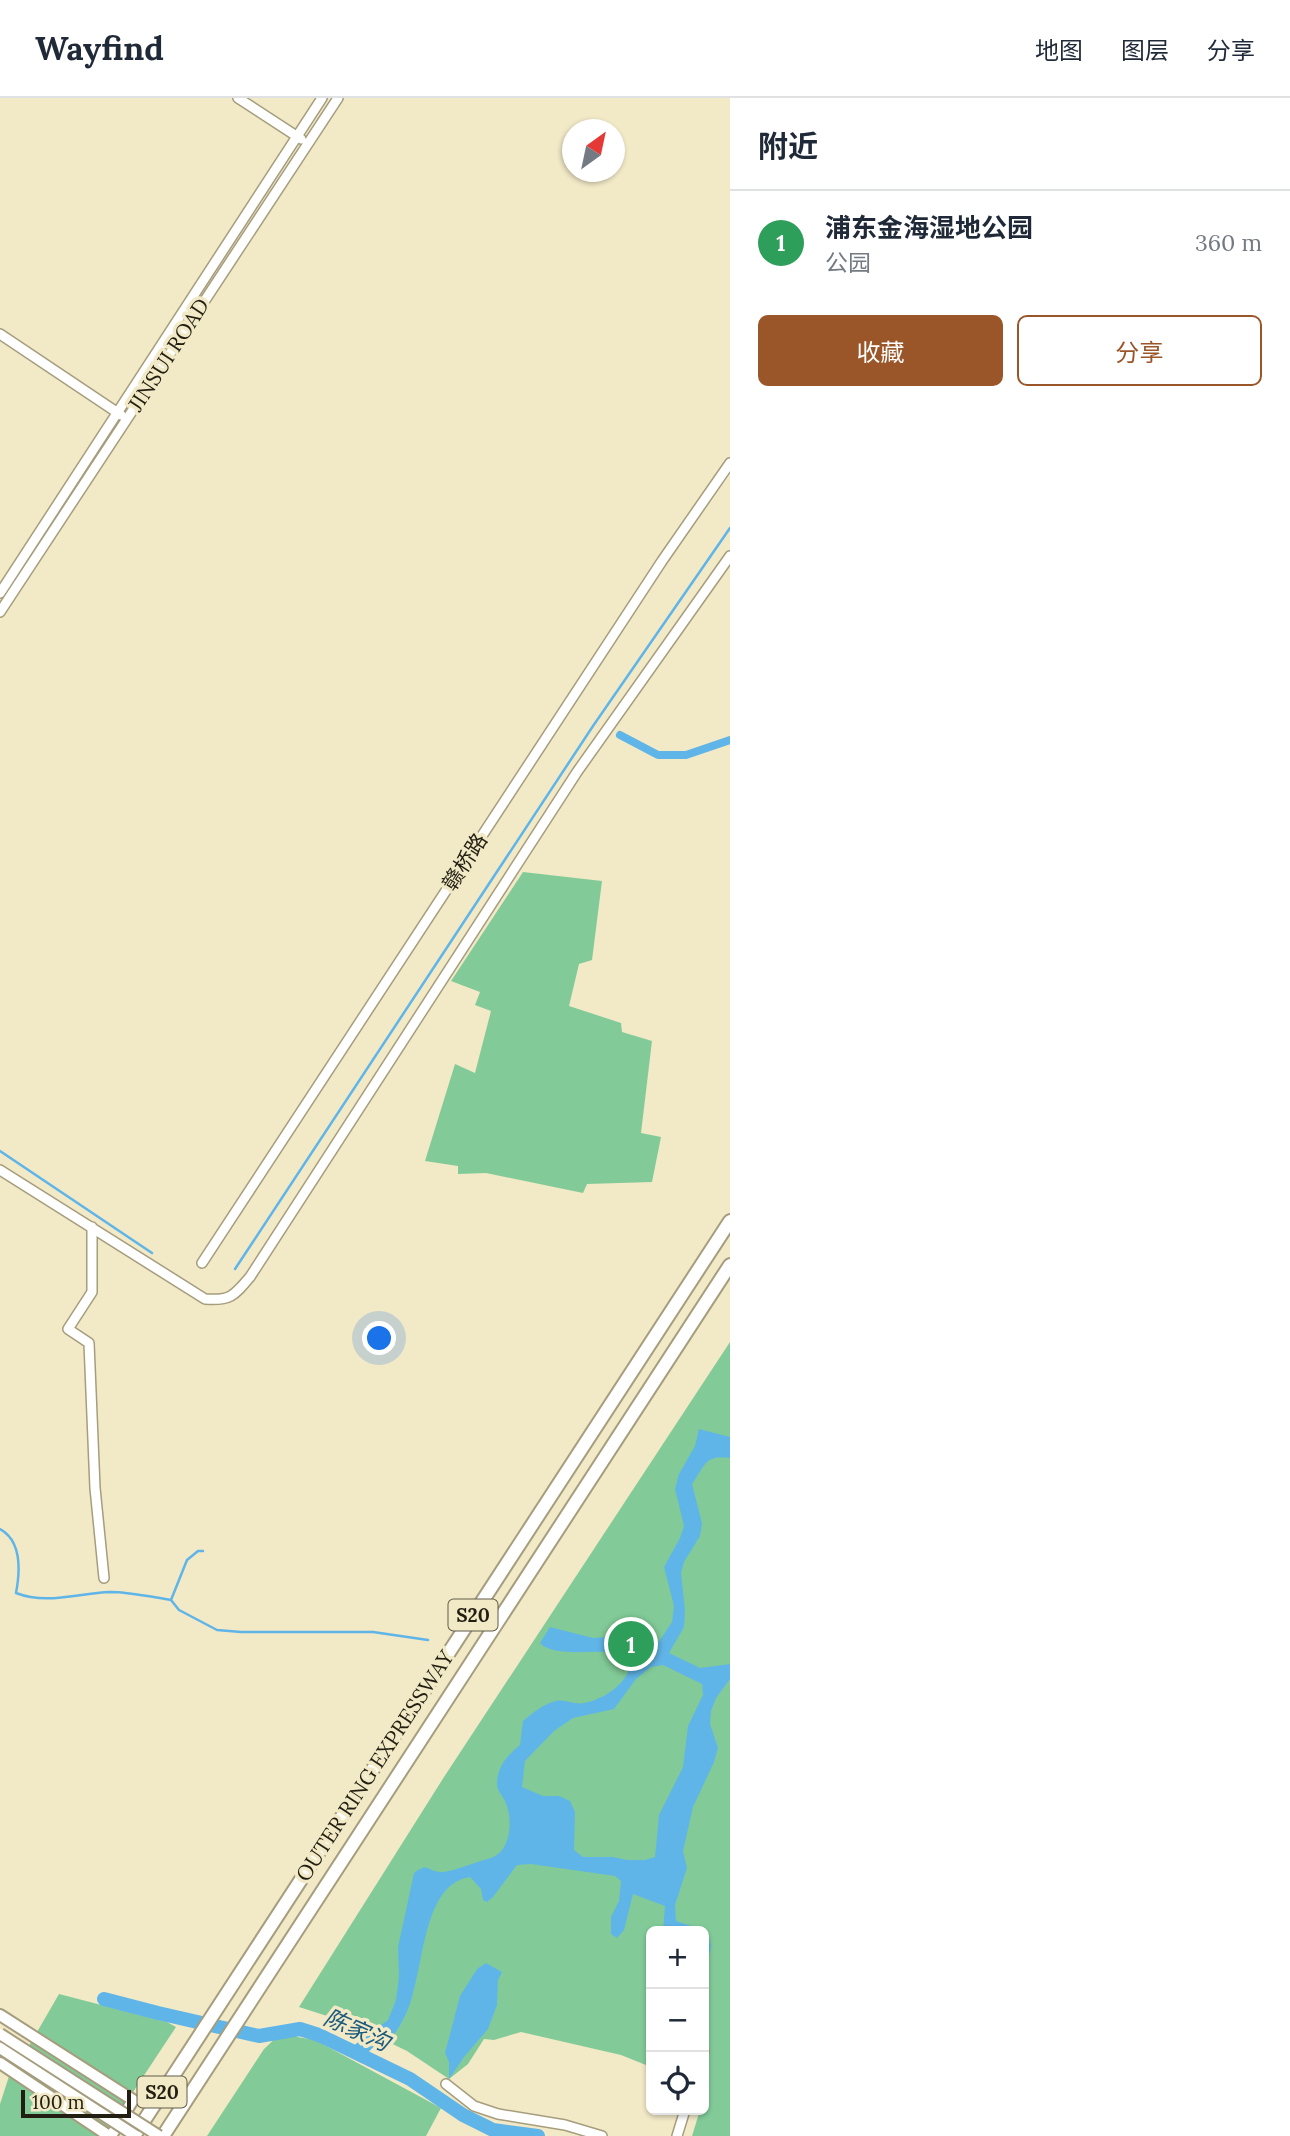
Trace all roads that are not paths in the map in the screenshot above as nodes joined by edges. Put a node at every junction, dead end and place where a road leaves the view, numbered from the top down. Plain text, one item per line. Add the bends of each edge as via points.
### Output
1 (239, 98) edge
2 (322, 98) edge
3 (338, 98) edge
4 (297, 137) junction
5 (308, 144) junction
6 (0, 334) edge
7 (117, 413) junction
8 (127, 419) junction
9 (730, 463) edge
10 (730, 556) edge
11 (0, 593) edge
12 (0, 612) edge
13 (0, 1170) edge
14 (730, 1221) edge
15 (92, 1227) junction
16 (202, 1263) dead end
17 (730, 1265) edge
18 (104, 1578) dead end
19 (0, 2015) edge
20 (0, 2034) edge
21 (0, 2048) edge
22 (0, 2063) edge
23 (446, 2084) dead end
24 (683, 2115) edge
25 (110, 2136) edge
26 (135, 2136) edge
27 (161, 2136) edge
28 (602, 2136) edge
29 (677, 2136) edge

1 - 4 street
2 - 4 street, JINSUI ROAD
3 - 5 street, JINSUI ROAD
4 - 5 street
4 - 7 street, JINSUI ROAD
5 - 8 street, JINSUI ROAD
6 - 7 street
7 - 8 street
7 - 11 street, JINSUI ROAD
8 - 12 street, JINSUI ROAD
9 - 16 street, 赣桥路
10 - 15 street via 577,772 235,1294 224,1300 205,1299
13 - 15 street
14 - 26 highway, OUTER RING EXPRESSWAY / S20
15 - 18 street via 92,1292 68,1329 89,1343
17 - 27 highway, OUTER RING EXPRESSWAY / S20
19 - 25 main road via 133,2100
20 - 27 main road, bridge
21 - 26 main road, bridge
22 - 25 main road
23 - 28 street via 474,2106
24 - 29 street

